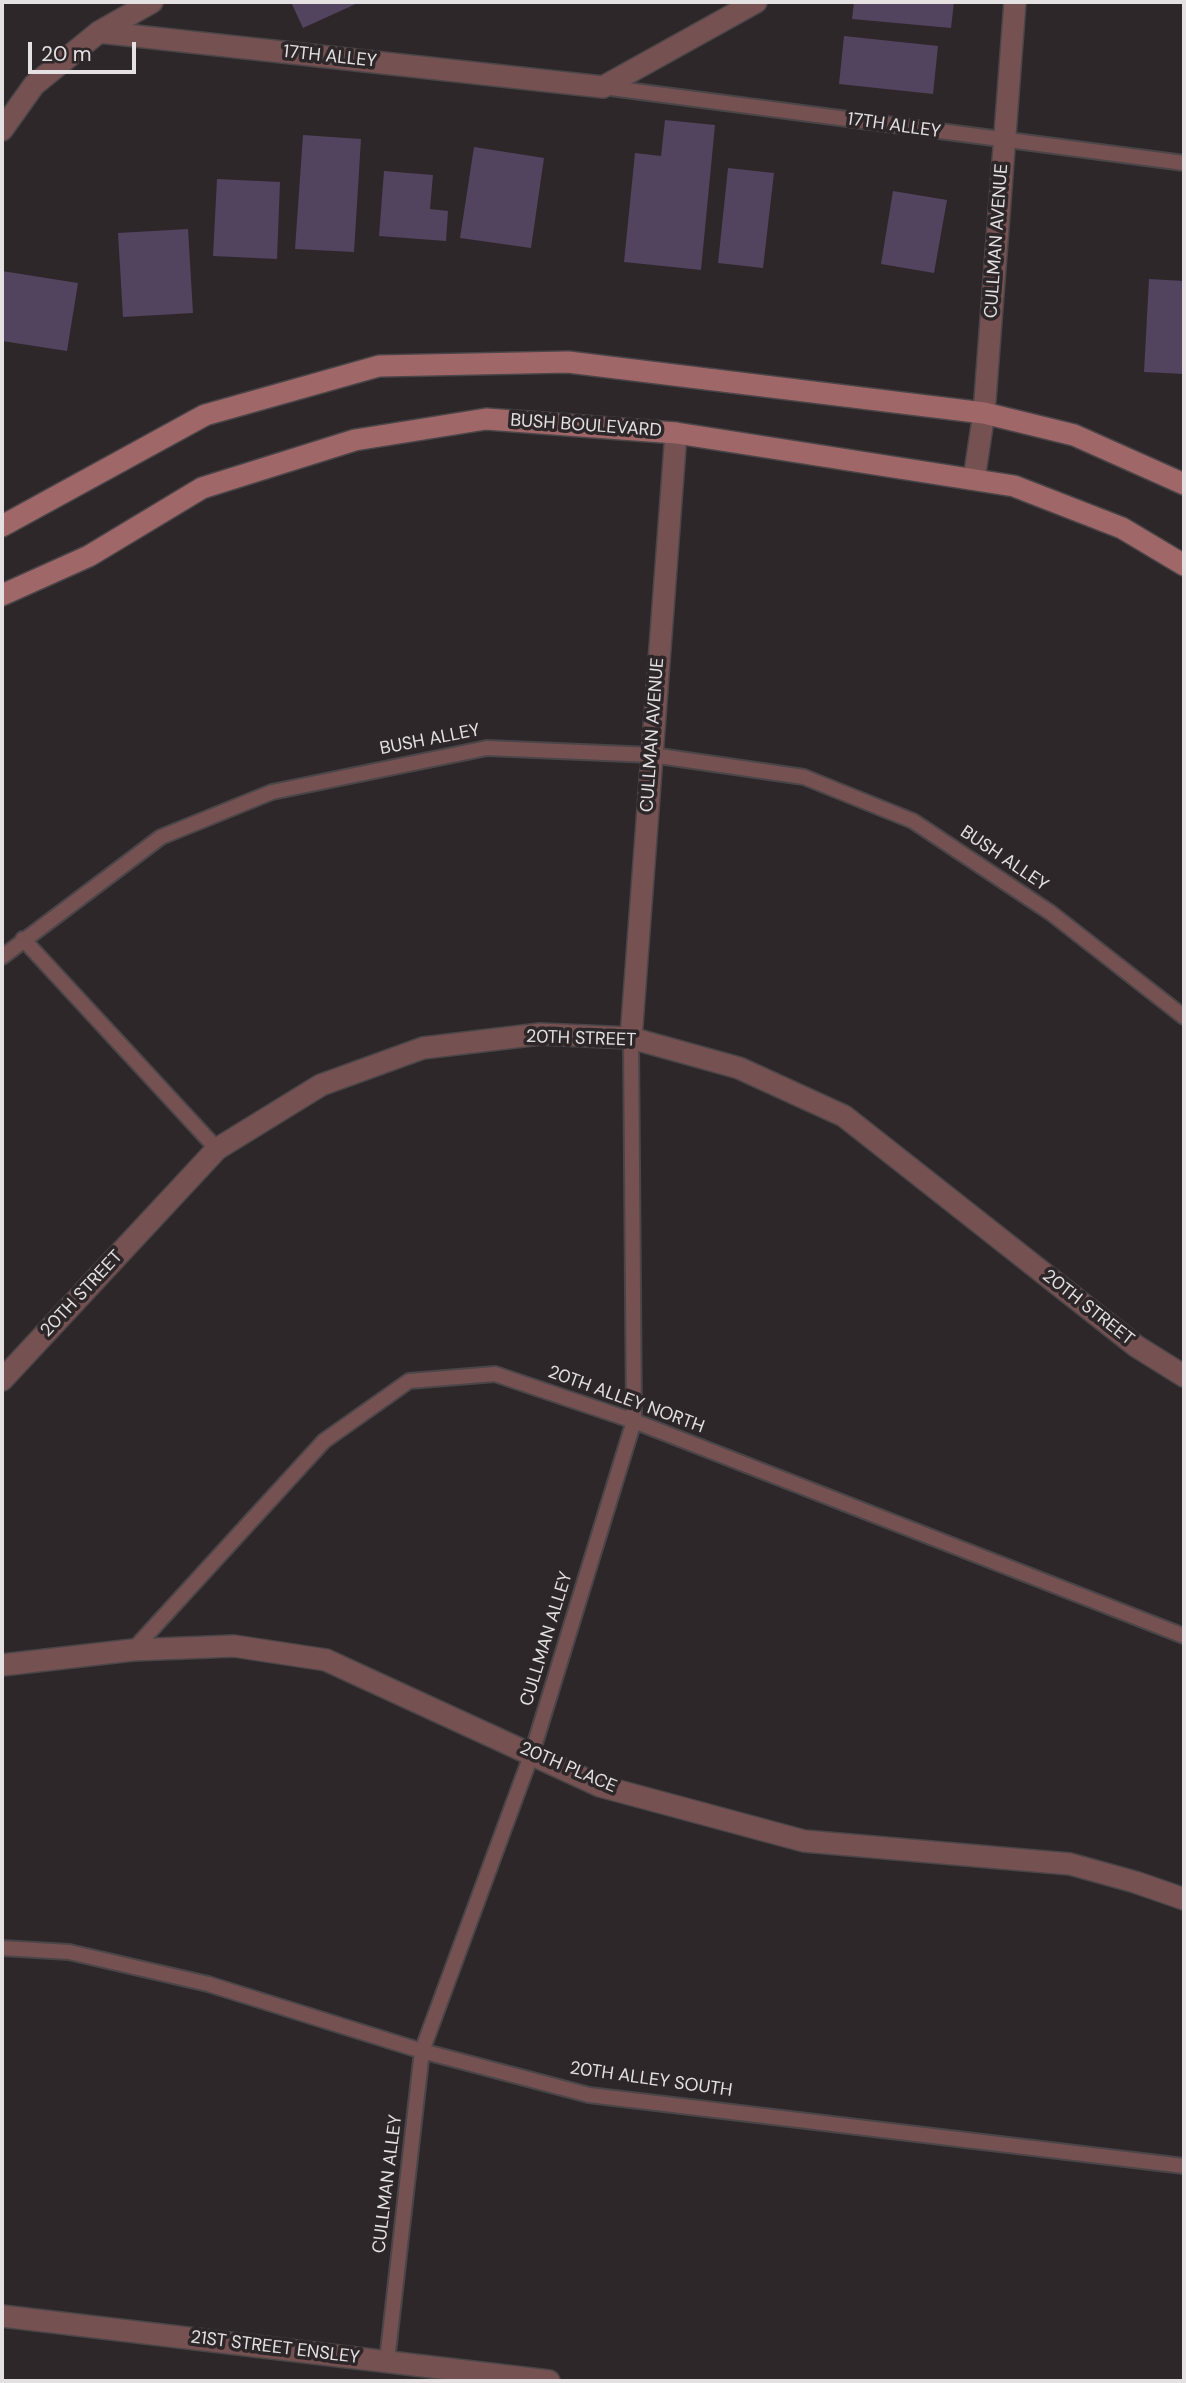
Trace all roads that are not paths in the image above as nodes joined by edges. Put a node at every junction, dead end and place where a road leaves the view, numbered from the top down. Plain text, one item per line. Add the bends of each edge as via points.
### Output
1 (152, 2) edge
2 (756, 2) edge
3 (1016, 2) edge
4 (99, 32) junction
5 (603, 87) junction
6 (2, 130) edge
7 (1005, 141) junction
8 (1184, 163) edge
9 (984, 413) junction
10 (676, 433) junction
11 (974, 480) junction
12 (1184, 484) edge
13 (2, 526) edge
14 (1184, 565) edge
15 (2, 595) edge
16 (652, 755) junction
17 (23, 939) junction
18 (2, 957) edge
19 (1184, 1017) edge
20 (631, 1038) junction
21 (218, 1149) junction
22 (1184, 1376) edge
23 (2, 1380) edge
24 (634, 1421) junction
25 (1184, 1636) edge
26 (133, 1650) junction
27 (2, 1665) edge
28 (532, 1753) junction
29 (1184, 1899) edge
30 (2, 1948) edge
31 (422, 2051) junction
32 (1184, 2166) edge
33 (2, 2316) edge
34 (387, 2361) junction
35 (549, 2381) edge

1 - 4 street
2 - 5 street
3 - 7 street, CULLMAN AVENUE
4 - 5 street, 17TH ALLEY
4 - 6 street via 34,85
5 - 7 lane, 17TH ALLEY
7 - 8 lane, 17TH ALLEY
7 - 9 street, CULLMAN AVENUE
9 - 11 street, CULLMAN AVENUE
9 - 12 main road via 1074,435
9 - 13 main road via 568,362 379,366 205,415
10 - 11 main road, BUSH BOULEVARD
10 - 15 main road, BUSH BOULEVARD via 486,419 355,440 202,488 89,556
10 - 16 street, CULLMAN AVENUE
11 - 14 main road, BUSH BOULEVARD via 1014,486 1122,528
16 - 17 lane, BUSH ALLEY via 487,748 272,792 161,836
16 - 19 lane, BUSH ALLEY via 804,777 913,821 1051,913
16 - 20 street, CULLMAN AVENUE
17 - 18 lane
17 - 21 lane
20 - 21 street, 20TH STREET via 540,1034 423,1048 321,1085
20 - 22 street, 20TH STREET via 739,1068 844,1116 1136,1346
20 - 24 lane, CULLMAN ALLEY
21 - 23 street, 20TH STREET
24 - 25 lane, 20TH ALLEY NORTH
24 - 26 lane, 20TH ALLEY NORTH via 495,1374 409,1381 324,1441
24 - 28 lane, CULLMAN ALLEY
26 - 27 street, 20TH PLACE
26 - 28 street, 20TH PLACE via 234,1646 326,1660
28 - 29 street, 20TH PLACE via 600,1786 804,1841 1070,1864
28 - 31 lane, CULLMAN ALLEY
30 - 31 lane, 20TH ALLEY SOUTH via 69,1952 208,1984
31 - 32 lane, 20TH ALLEY SOUTH via 589,2095
31 - 34 lane, CULLMAN ALLEY
33 - 34 street, 21ST STREET ENSLEY
34 - 35 street, 21ST STREET ENSLEY

